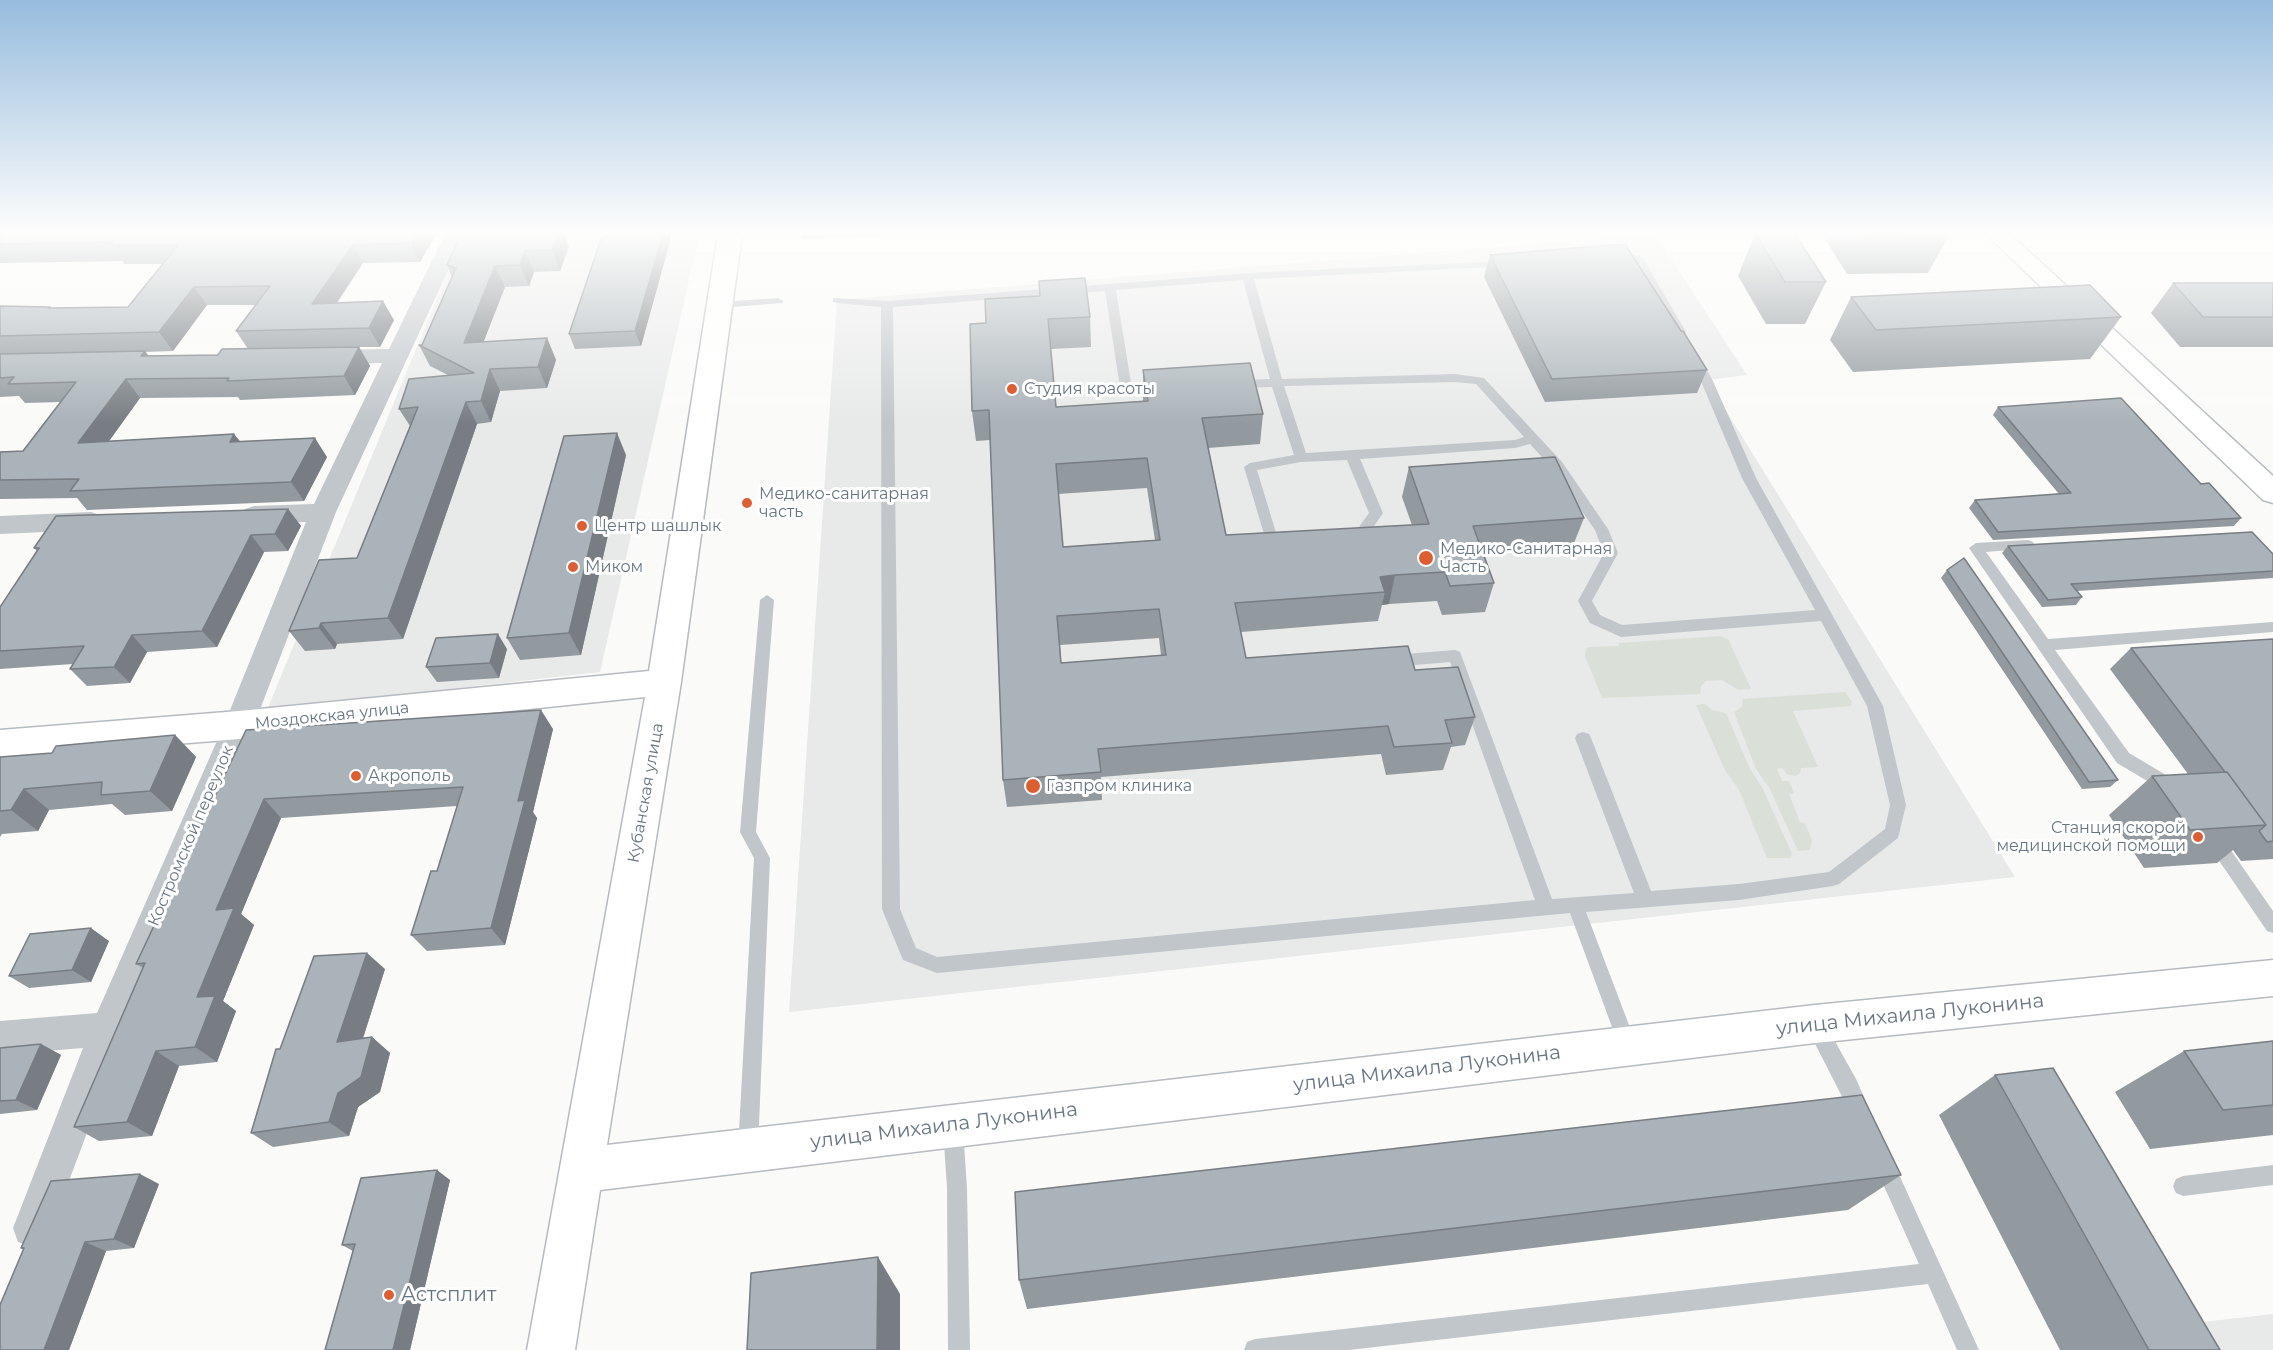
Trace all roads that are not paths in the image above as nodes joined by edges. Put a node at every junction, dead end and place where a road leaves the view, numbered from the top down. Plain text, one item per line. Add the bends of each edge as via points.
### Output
1 (425, 297) edge
2 (721, 297) edge
3 (979, 297) edge
4 (1112, 297) edge
5 (1253, 297) edge
6 (1660, 297) edge
7 (2064, 297) edge
8 (837, 300) dead end
9 (778, 301) dead end
10 (887, 304) junction
11 (720, 305) junction
12 (397, 356) junction
13 (304, 358) edge
14 (1277, 383) junction
15 (1219, 384) edge
16 (1173, 386) edge
17 (1533, 439) junction
18 (1352, 455) junction
19 (1301, 458) junction
20 (2273, 493) edge
21 (323, 512) junction
22 (228, 516) edge
23 (120, 520) edge
24 (0, 525) edge
25 (1336, 539) edge
26 (1293, 540) edge
27 (2047, 544) edge
28 (767, 600) dead end
29 (1825, 615) junction
30 (2273, 627) edge
31 (2043, 645) junction
32 (1374, 663) edge
33 (664, 682) junction
34 (239, 725) junction
35 (1583, 738) dead end
36 (0, 744) edge
37 (2186, 800) edge
38 (2205, 827) edge
39 (1645, 899) junction
40 (1575, 904) junction
41 (1546, 907) junction
42 (2273, 925) edge
43 (2273, 978) edge
44 (1815, 1024) junction
45 (108, 1029) junction
46 (0, 1038) edge
47 (1628, 1046) junction
48 (953, 1125) junction
49 (1868, 1127) edge
50 (1877, 1148) edge
51 (748, 1149) junction
52 (582, 1170) junction
53 (2273, 1176) edge
54 (2183, 1186) dead end
55 (21, 1258) edge
56 (1933, 1273) junction
57 (551, 1350) edge
58 (959, 1350) edge
59 (1255, 1350) edge
60 (1968, 1350) edge

1 - 12 street, Костромской переулок
2 - 11 main road, Кубанская улица
3 - 10 lane
4 - 16 lane via 1126,387
5 - 14 lane
6 - 29 lane via 1706,379 1749,478
7 - 20 main road
8 - 10 lane
9 - 11 lane
10 - 41 lane via 891,909 909,954 937,965
11 - 33 main road, Кубанская улица
12 - 13 street
12 - 21 street, Костромской переулок
14 - 15 lane
14 - 17 lane via 1455,378 1480,381
14 - 19 lane
17 - 18 lane via 1515,444
17 - 29 lane via 1557,465 1601,529 1611,553 1585,601 1595,619 1621,631
18 - 19 lane
18 - 25 lane via 1376,513 1358,538
19 - 26 lane via 1250,467 1272,541
21 - 22 street
21 - 34 street, Костромской переулок
23 - 24 street
27 - 31 lane via 1976,548
28 - 51 lane via 748,832 762,858
29 - 39 lane via 1875,706 1898,805 1892,833 1833,879
30 - 31 lane
31 - 37 lane via 2123,759 2179,790
32 - 41 lane via 1455,656
33 - 34 main road, Моздокская улица
33 - 52 main road, Кубанская улица
34 - 36 main road, Моздокская улица
34 - 45 street, Костромской переулок
35 - 39 lane
38 - 42 lane
39 - 40 lane
40 - 41 lane
40 - 47 lane
43 - 44 main road, улица Михаила Луконина
44 - 47 main road, улица Михаила Луконина
44 - 49 lane
45 - 46 street
45 - 55 street, Костромской переулок
47 - 48 main road, улица Михаила Луконина
48 - 51 main road, улица Михаила Луконина
48 - 58 lane
50 - 56 lane
51 - 52 main road, улица Михаила Луконина
52 - 57 main road, Кубанская улица
53 - 54 lane
56 - 59 lane
56 - 60 lane

